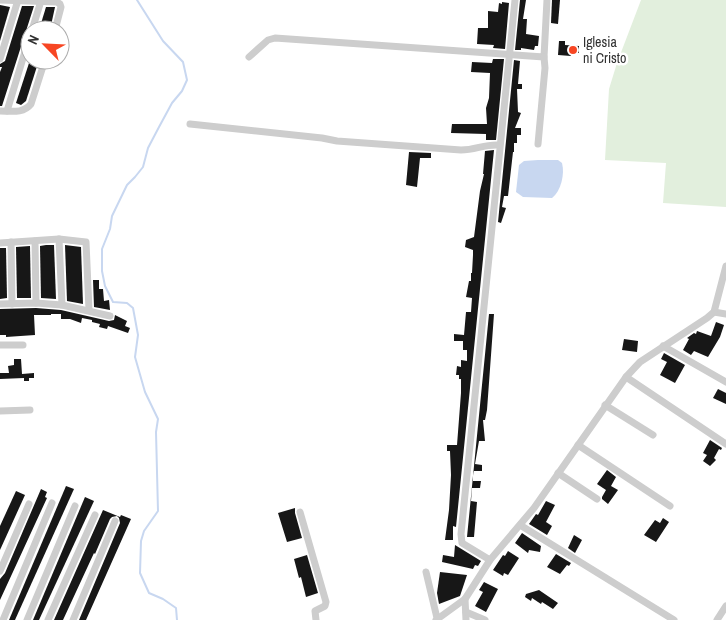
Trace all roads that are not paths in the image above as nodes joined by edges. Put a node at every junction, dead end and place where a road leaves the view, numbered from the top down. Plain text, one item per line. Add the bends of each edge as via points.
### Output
1 (0, 0) edge
2 (18, 0) edge
3 (515, 0) edge
4 (547, 0) edge
5 (40, 1) edge
6 (35, 20) edge
7 (58, 20) edge
8 (508, 56) junction
9 (249, 57) dead end
10 (544, 57) junction
11 (0, 59) edge
12 (20, 63) edge
13 (42, 70) edge
14 (3, 111) edge
15 (190, 124) dead end
16 (538, 144) dead end
17 (499, 145) junction
18 (59, 239) junction
19 (35, 241) junction
20 (11, 242) junction
21 (0, 243) edge
22 (726, 266) edge
23 (36, 303) junction
24 (0, 304) edge
25 (12, 304) junction
26 (62, 305) junction
27 (89, 310) junction
28 (714, 312) junction
29 (726, 314) edge
30 (110, 316) dead end
31 (0, 344) edge
32 (23, 345) dead end
33 (663, 346) junction
34 (626, 377) junction
35 (726, 382) edge
36 (605, 405) junction
37 (30, 410) dead end
38 (0, 412) edge
39 (653, 435) dead end
40 (726, 444) edge
41 (578, 445) junction
42 (558, 473) junction
43 (597, 499) dead end
44 (52, 503) dead end
45 (29, 504) dead end
46 (75, 506) dead end
47 (670, 506) dead end
48 (300, 512) dead end
49 (95, 515) dead end
50 (115, 521) dead end
51 (520, 525) junction
52 (490, 560) junction
53 (0, 571) edge
54 (426, 572) dead end
55 (464, 599) junction
56 (726, 606) edge
57 (466, 612) junction
58 (436, 619) edge
59 (3, 620) edge
60 (27, 620) edge
61 (48, 620) edge
62 (73, 620) edge
63 (316, 620) edge
64 (466, 620) edge
65 (485, 620) edge
66 (674, 620) edge
67 (717, 620) edge

1 - 2 street
2 - 5 street
2 - 11 street
3 - 8 street
4 - 10 street
5 - 6 street
5 - 7 street via 60,4
8 - 9 street via 275,38 268,40
8 - 10 street
8 - 17 street
10 - 16 street
12 - 14 street
13 - 14 street via 27,109
15 - 17 street via 337,141 461,150 487,144
17 - 52 street via 461,534 462,543
18 - 19 street
18 - 26 street
18 - 27 street via 86,242
19 - 20 street
19 - 23 street
20 - 21 street
20 - 25 street
22 - 28 street
23 - 25 street
23 - 26 street
24 - 25 street
26 - 27 street
27 - 30 street
28 - 29 street
28 - 33 street
31 - 32 street
33 - 34 street via 640,362
33 - 35 street
34 - 36 street
34 - 40 street
36 - 39 street
36 - 41 street
37 - 38 street
41 - 42 street
41 - 47 street
42 - 43 street
42 - 51 street
44 - 59 street
45 - 53 street
46 - 60 street
48 - 63 street via 326,602 325,606 315,610
49 - 61 street
50 - 62 street
51 - 52 street
51 - 66 street
52 - 55 street
54 - 58 street
55 - 57 street
55 - 58 street
56 - 67 street
57 - 64 street
57 - 65 street

